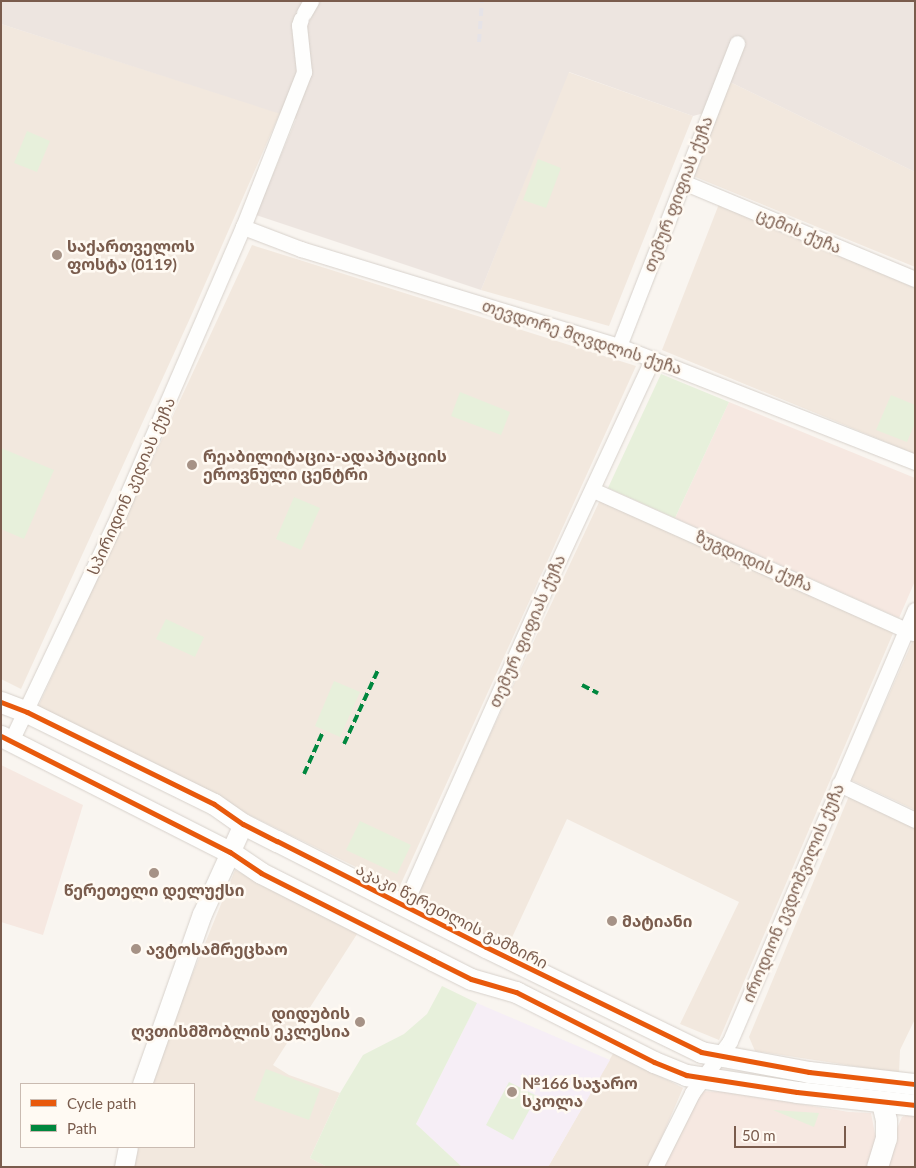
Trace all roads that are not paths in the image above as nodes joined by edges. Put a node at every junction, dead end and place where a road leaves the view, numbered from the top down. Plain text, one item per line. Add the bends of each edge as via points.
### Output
1 (305, 11) edge
2 (738, 43) dead end
3 (683, 182) junction
4 (243, 227) junction
5 (915, 279) edge
6 (619, 346) junction
7 (652, 358) junction
8 (915, 462) edge
9 (593, 490) junction
10 (915, 610) edge
11 (910, 631) edge
12 (1, 702) edge
13 (27, 712) junction
14 (6, 739) edge
15 (839, 784) junction
16 (915, 820) edge
17 (243, 824) junction
18 (230, 852) junction
19 (404, 906) junction
20 (720, 1056) junction
21 (703, 1078) junction
22 (142, 1083) edge
23 (915, 1084) edge
24 (882, 1102) junction
25 (915, 1105) edge
26 (128, 1148) edge
27 (124, 1167) edge
28 (654, 1167) edge
29 (877, 1167) edge

1 - 4 street, სპირიდონ კედიას ქუჩა via 299,25 304,72
2 - 3 street, თემურ ფიფიას ქუჩა
3 - 5 street, ცემის ქუჩა
3 - 6 street, თემურ ფიფიას ქუჩა
4 - 6 street, თევდორე მღვდლის ქუჩა via 301,249
4 - 13 street, სპირიდონ კედიას ქუჩა via 114,525
6 - 7 street, თევდორე მღვდლის ქუჩა
7 - 8 street, თევდორე მღვდლის ქუჩა
7 - 9 street, თემურ ფიფიას ქუჩა
9 - 11 street, ზუგდიდის ქუჩა
9 - 19 street, თემურ ფიფიას ქუჩა via 548,583
10 - 11 street, იროდიონ ევდოშვილის ქუჩა
11 - 15 street, იროდიონ ევდოშვილის ქუჩა
12 - 13 main road, აკაკი წერეთლის გამზირი
13 - 14 street, სპირიდონ კედიას ქუჩა
13 - 17 main road, აკაკი წერეთლის გამზირი via 214,804
14 - 18 main road
15 - 16 street
15 - 20 street, იროდიონ ევდოშვილის ქუჩა via 730,1041
17 - 18 street
17 - 19 main road, აკაკი წერეთლის გამზირი
18 - 21 main road via 261,873 471,979 516,992 654,1062 686,1076
18 - 22 street via 202,914
19 - 20 main road, აკაკი წერეთლის გამზირი via 668,1038
20 - 21 street, იროდიონ ევდოშვილის ქუჩა
20 - 23 main road, აკაკი წერეთლის გამზირი via 809,1072
21 - 24 main road
21 - 28 street, იროდიონ ევდოშვილის ქუჩა
24 - 25 main road
24 - 29 main road via 886,1138
26 - 27 street

